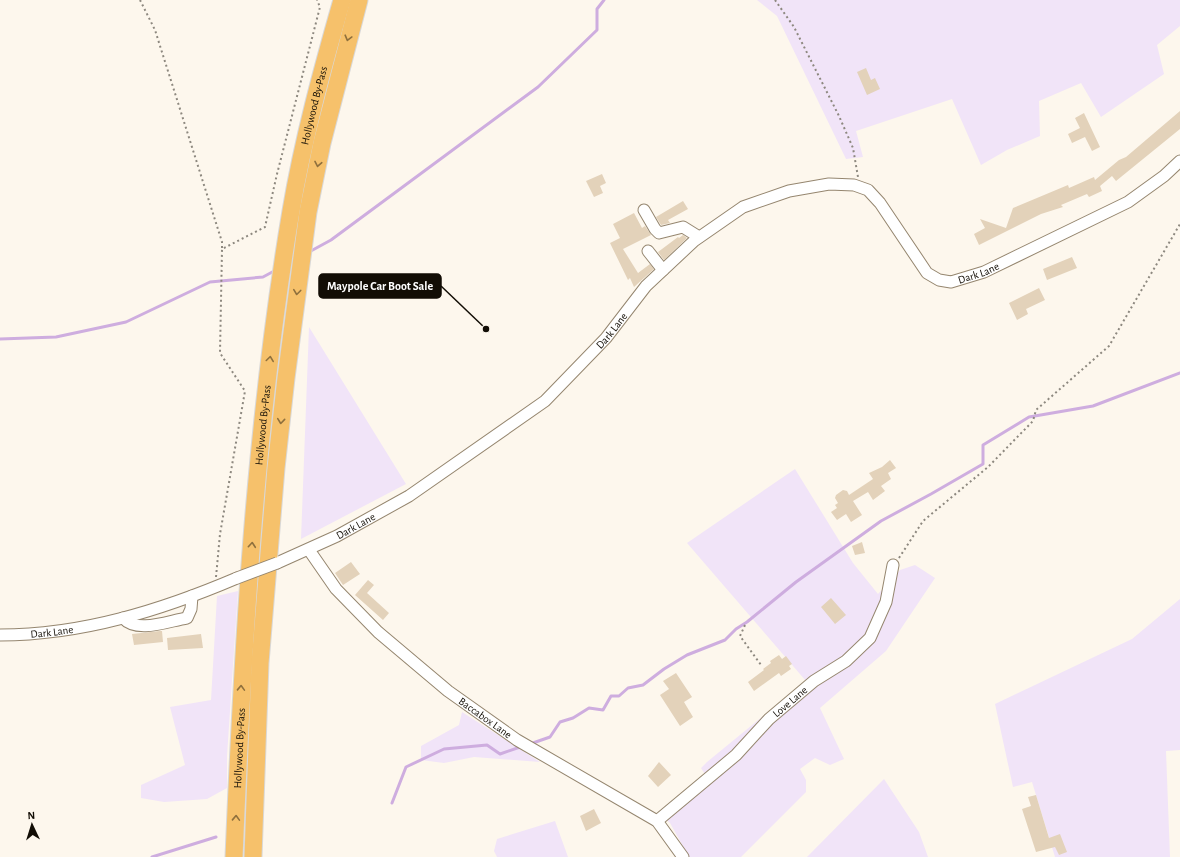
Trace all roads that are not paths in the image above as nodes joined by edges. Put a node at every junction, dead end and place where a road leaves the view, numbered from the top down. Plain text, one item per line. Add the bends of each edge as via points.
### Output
1 (342, 0) edge
2 (359, 0) edge
3 (1180, 161) edge
4 (644, 210) dead end
5 (699, 237) junction
6 (648, 251) dead end
7 (663, 270) junction
8 (309, 550) junction
9 (893, 565) road end
10 (192, 596) junction
11 (123, 618) junction
12 (0, 635) edge
13 (657, 821) junction
14 (234, 857) edge
15 (253, 857) edge
16 (682, 857) edge

14 -> 1 highway, Hollywood By-Pass via 242,667 268,375 291,211 312,111
2 -> 15 highway, Hollywood By-Pass via 324,135 308,212 286,378 260,663
3 - 5 street, Dark Lane via 1128,202 984,272 951,282 939,280 927,273 880,203 868,190 854,185 829,184 789,191 743,207
4 - 5 street via 659,233 683,227
5 - 7 street, Dark Lane
6 - 7 street
7 - 8 street, Dark Lane via 646,286 606,338 545,401 409,496
8 - 10 street, Dark Lane, bridge
8 - 13 street, Baccabox Lane via 336,589 378,632 448,691 517,740
9 - 13 street, Love Lane via 886,602 870,638 846,661 814,682 769,719 736,755
10 - 11 street, Dark Lane
10 - 11 street via 187,618 139,626 132,626
11 - 12 street, Dark Lane via 63,631
13 - 16 street, Baccabox Lane

